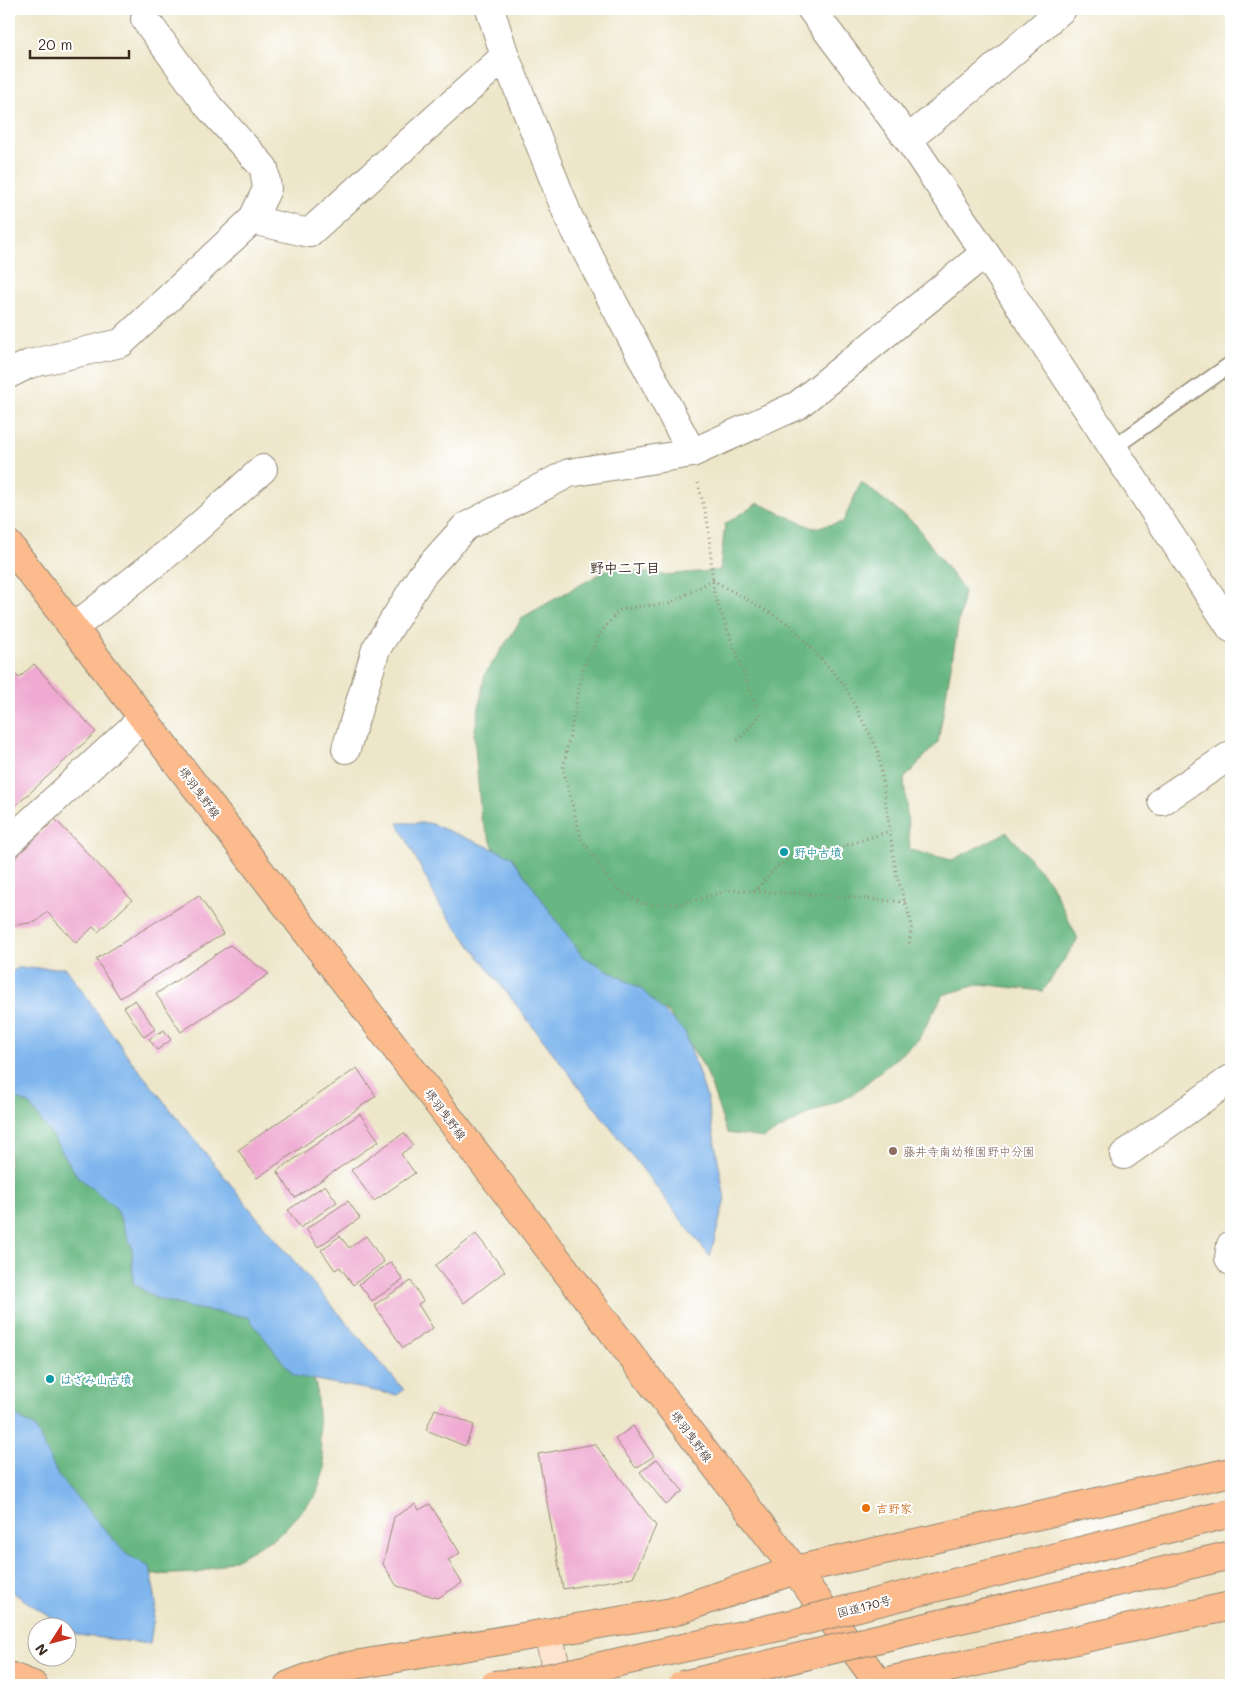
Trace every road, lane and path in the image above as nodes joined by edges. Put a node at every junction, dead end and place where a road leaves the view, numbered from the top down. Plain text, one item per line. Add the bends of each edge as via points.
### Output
1 (490, 9) edge
2 (811, 9) edge
3 (1062, 9) edge
4 (145, 20) dead end
5 (505, 56) junction
6 (908, 139) junction
7 (252, 220) junction
8 (985, 253) junction
9 (1231, 364) edge
10 (9, 374) edge
11 (1114, 448) junction
12 (692, 453) junction
13 (263, 470) dead end
14 (9, 545) edge
15 (713, 580) junction
16 (1230, 624) edge
17 (73, 628) junction
18 (143, 718) junction
19 (735, 743) dead end
20 (346, 749) dead end
21 (1231, 754) edge
22 (1162, 801) dead end
23 (890, 830) junction
24 (9, 842) edge
25 (754, 892) junction
26 (905, 902) junction
27 (909, 944) dead end
28 (1231, 1079) edge
29 (1124, 1155) dead end
30 (1231, 1245) edge
31 (1231, 1261) edge
32 (1231, 1472) edge
33 (1231, 1513) edge
34 (1231, 1555) edge
35 (795, 1570) junction
36 (1231, 1606) edge
37 (548, 1633) junction
38 (9, 1676) edge
39 (33, 1685) edge
40 (289, 1685) edge
41 (494, 1685) edge
42 (560, 1685) edge
43 (682, 1685) edge
44 (876, 1685) edge

1 - 5 street
2 - 6 street
3 - 6 street
4 - 7 street via 209,107 264,168 267,189
5 - 7 street via 309,233
5 - 12 street via 569,218
6 - 8 street
7 - 10 street via 121,343 29,364
8 - 11 street
8 - 12 street via 798,405
9 - 11 lane
11 - 16 street
12 - 15 path via 708,524
12 - 20 street via 569,473 465,527 422,575 376,649
13 - 17 street via 177,546
14 - 17 main road, 堺羽曳野線
15 - 19 path via 714,594 760,716
15 - 23 path via 789,624 843,683 878,750
15 - 25 path via 668,604 619,610 598,636 583,669 563,769 581,838 613,886 643,904 681,904 732,890
17 - 18 main road, 堺羽曳野線
18 - 24 street
18 - 35 main road, 堺羽曳野線
21 - 22 street
23 - 25 path via 832,850 802,851 776,867
23 - 26 path via 896,873
25 - 26 path
26 - 27 path via 912,925
28 - 29 street
30 - 31 street
32 - 35 main road
33 - 41 main road, 国道170号, bridge via 787,1625 529,1682
34 - 43 main road, bridge
35 - 37 main road via 672,1612
35 - 44 main road, 堺羽曳野線
36 - 44 main road
37 - 40 main road via 331,1669
37 - 42 main road
38 - 39 main road

